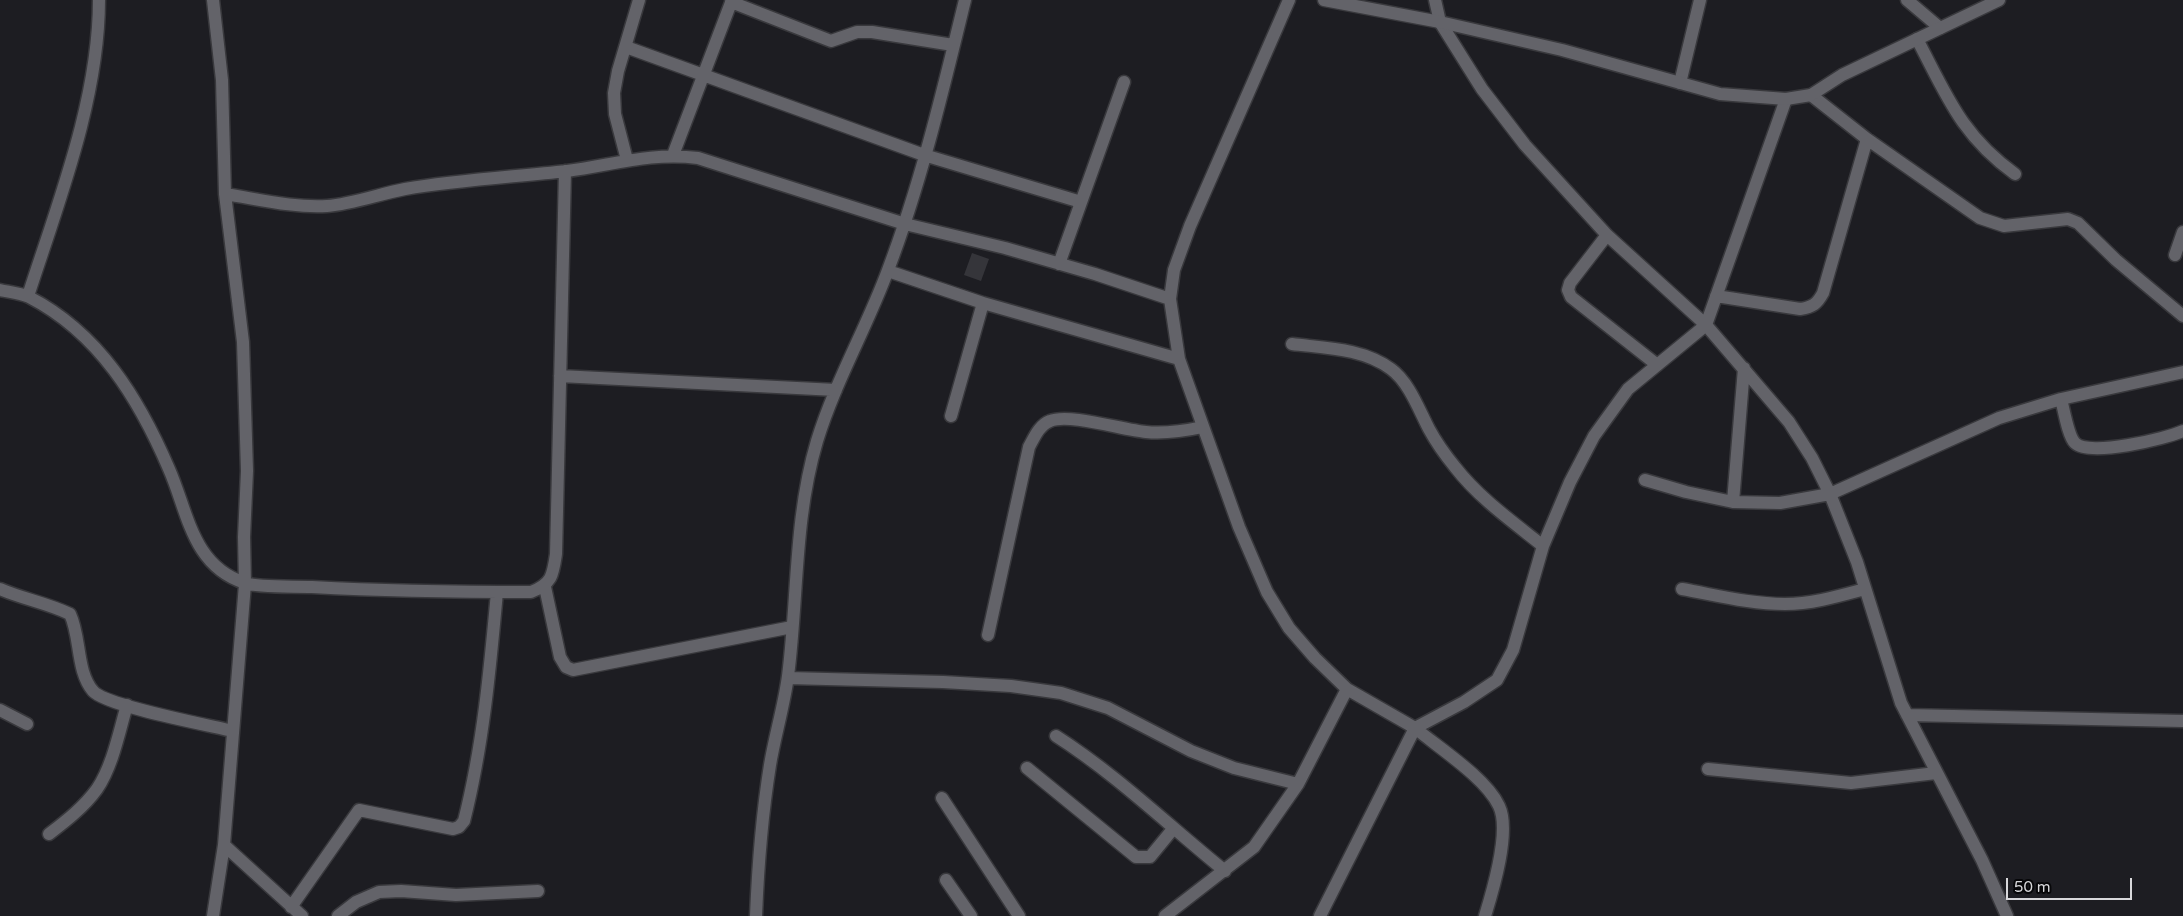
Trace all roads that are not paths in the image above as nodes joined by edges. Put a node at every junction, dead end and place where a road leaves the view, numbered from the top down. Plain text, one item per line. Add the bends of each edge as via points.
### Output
1 (100, 0) edge
2 (214, 0) edge
3 (639, 0) edge
4 (965, 0) edge
5 (1289, 0) edge
6 (1324, 0) edge
7 (1435, 0) edge
8 (1700, 0) edge
9 (1906, 0) edge
10 (1999, 0) edge
11 (732, 1) edge
12 (1440, 22) junction
13 (1940, 28) junction
14 (1917, 39) junction
15 (953, 45) junction
16 (626, 47) junction
17 (702, 76) junction
18 (1124, 82) dead end
19 (1680, 83) junction
20 (1810, 95) junction
21 (1786, 99) junction
22 (1867, 139) junction
23 (673, 154) junction
24 (924, 154) junction
25 (627, 160) junction
26 (565, 171) junction
27 (2015, 174) dead end
28 (225, 194) junction
29 (1081, 202) junction
30 (904, 224) junction
31 (2183, 232) edge
32 (1607, 235) junction
33 (2175, 255) dead end
34 (1059, 264) junction
35 (888, 271) junction
36 (0, 290) edge
37 (28, 296) junction
38 (1716, 296) junction
39 (1170, 299) junction
40 (983, 303) junction
41 (2183, 316) edge
42 (1706, 325) junction
43 (1292, 344) dead end
44 (1179, 359) junction
45 (1656, 364) junction
46 (1744, 368) junction
47 (2183, 372) edge
48 (560, 376) junction
49 (836, 390) junction
50 (2061, 399) junction
51 (951, 416) dead end
52 (1203, 427) junction
53 (2183, 431) edge
54 (1645, 480) dead end
55 (1830, 494) junction
56 (1733, 502) junction
57 (1543, 546) junction
58 (245, 584) junction
59 (545, 587) junction
60 (1682, 588) dead end
61 (0, 589) edge
62 (1865, 589) junction
63 (497, 592) junction
64 (792, 627) junction
65 (988, 635) dead end
66 (788, 678) junction
67 (1347, 689) junction
68 (127, 705) junction
69 (0, 710) edge
70 (1907, 716) junction
71 (2183, 720) edge
72 (27, 724) dead end
73 (1414, 728) junction
74 (233, 731) junction
75 (1056, 736) dead end
76 (1027, 768) dead end
77 (1708, 768) dead end
78 (1936, 773) junction
79 (1298, 784) junction
80 (942, 798) dead end
81 (1174, 829) junction
82 (49, 834) dead end
83 (224, 845) junction
84 (1225, 871) junction
85 (946, 880) dead end
86 (538, 891) dead end
87 (291, 907) junction
88 (213, 916) edge
89 (302, 916) edge
90 (338, 916) edge
91 (756, 916) edge
92 (971, 916) edge
93 (1019, 916) edge
94 (1165, 916) edge
95 (1320, 916) edge
96 (1485, 916) edge
97 (2008, 916) edge

1 - 37 street via 90,82 72,156
2 - 28 street via 222,80
3 - 16 street
4 - 15 street
5 - 39 street via 1190,226 1174,270
6 - 12 street
7 - 12 street
8 - 19 street
9 - 13 street
10 - 13 street
11 - 15 street via 831,41 857,32 872,32
11 - 17 street
12 - 19 street via 1562,50
12 - 32 street via 1482,89 1525,145
13 - 14 street
14 - 20 street via 1842,74
14 - 27 street via 1970,134 1992,157
15 - 24 street
16 - 17 street
16 - 25 street via 614,93 615,114
17 - 23 street
17 - 24 street
18 - 29 street
19 - 21 street via 1720,94
20 - 21 street
20 - 22 street
21 - 38 street
22 - 38 street via 1818,302 1800,309
22 - 41 street via 1980,218 1992,223 2017,226 2068,219 2078,223 2116,260
23 - 25 street
23 - 30 street via 698,158
24 - 29 street
24 - 30 street
25 - 26 street
26 - 28 street via 464,180 327,206 295,206
26 - 48 street
28 - 58 street via 243,342 247,417
29 - 34 street
30 - 34 street
30 - 35 street
31 - 33 street
32 - 42 street
32 - 45 street via 1570,283 1570,297
34 - 39 street
35 - 40 street
35 - 49 street
36 - 37 street
37 - 58 street via 75,328 120,375 146,417 201,552 219,569
38 - 42 street
39 - 44 street
40 - 44 street
40 - 51 street
42 - 45 street
42 - 46 street
43 - 57 street via 1348,351 1376,360 1392,370 1406,387 1455,468 1482,496
44 - 52 street
45 - 57 street via 1628,389 1594,436
46 - 55 street via 1789,422
46 - 56 street
47 - 50 street
48 - 49 street
48 - 59 street via 556,554 553,573
49 - 64 street via 817,441 806,489 797,548
50 - 53 street via 2073,441 2080,447 2134,443
50 - 55 street via 1999,418
52 - 65 street via 1178,432 1147,432 1074,418 1050,420 1038,430 1028,447
52 - 67 street via 1239,527 1267,592 1289,628 1314,658
54 - 56 street
55 - 56 street via 1780,504
55 - 62 street
57 - 73 street via 1513,650 1497,680 1464,702
58 - 63 street
58 - 74 street
59 - 63 street via 531,592
59 - 64 street via 560,657 566,667 573,670
60 - 62 street via 1750,602 1786,604 1824,600
61 - 68 street via 70,614 76,627 83,670 93,691
62 - 70 street
63 - 87 street via 484,716 464,821 453,829 359,810
64 - 66 street
66 - 79 street via 943,682 1061,693 1108,708 1234,768
66 - 91 street via 770,762 759,840
67 - 73 street
67 - 79 street
68 - 74 street
68 - 82 street via 110,763 97,788 79,810
69 - 72 street
70 - 71 street
70 - 78 street
73 - 95 street
73 - 96 street via 1486,786 1500,808 1503,841 1496,881
74 - 83 street
75 - 81 street via 1102,767
76 - 81 street via 1136,858 1150,858
77 - 78 street via 1851,783
78 - 97 street
79 - 84 street via 1254,847
80 - 93 street
81 - 84 street
83 - 87 street
83 - 88 street
84 - 94 street
85 - 92 street
86 - 90 street via 379,892 356,902
87 - 89 street

